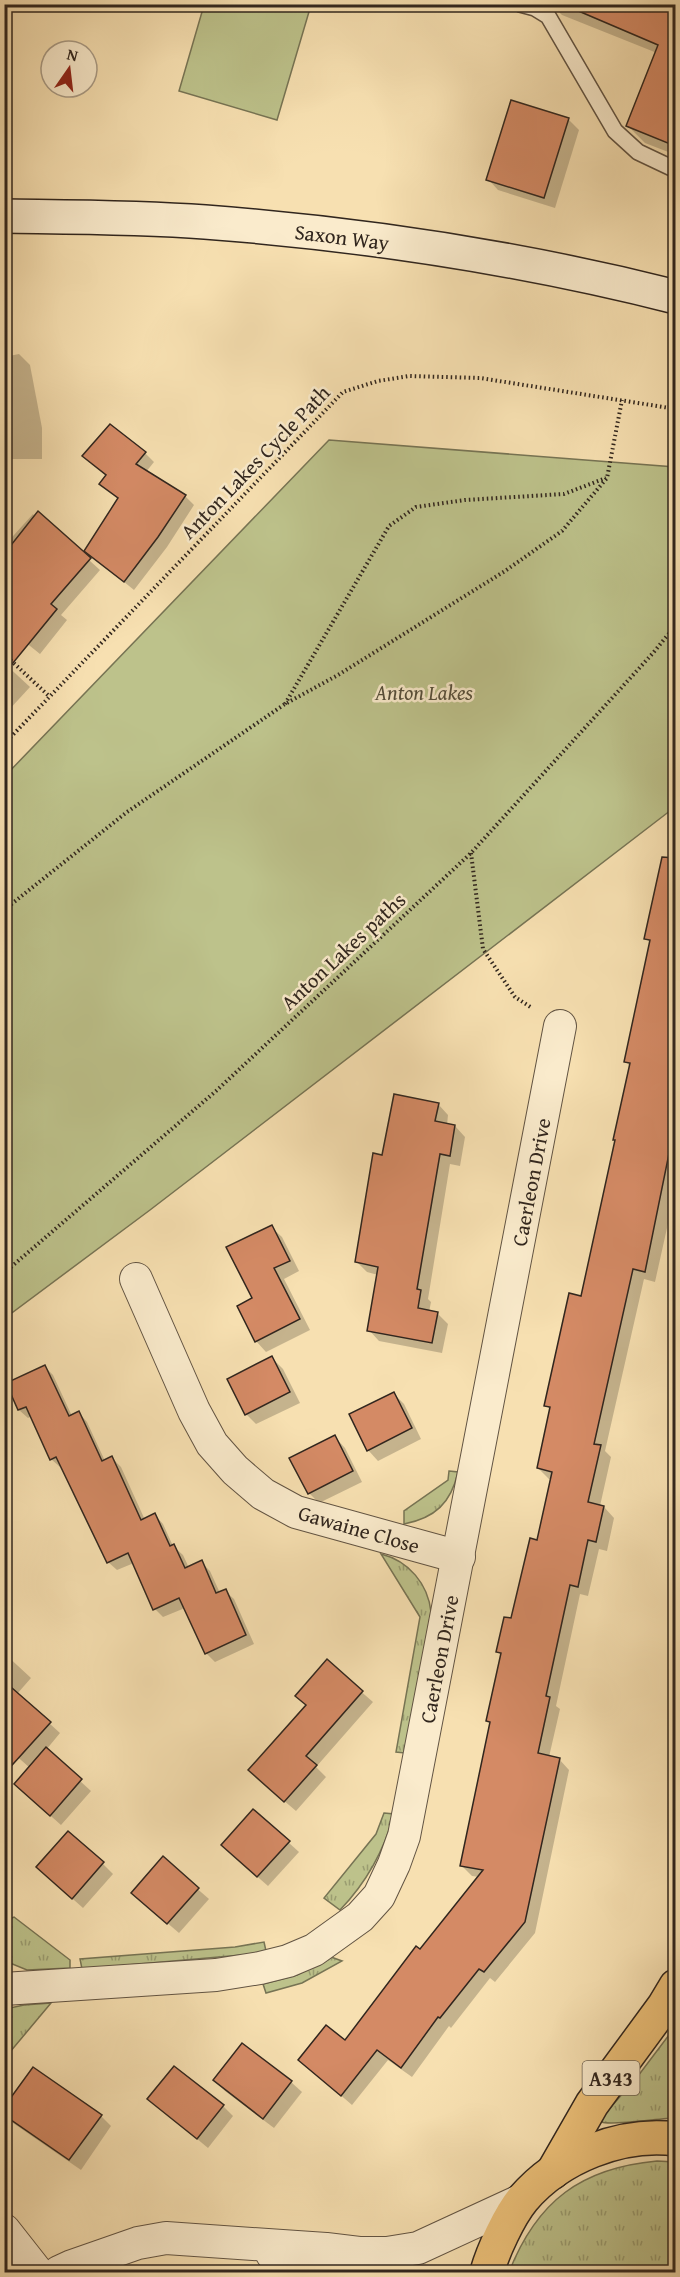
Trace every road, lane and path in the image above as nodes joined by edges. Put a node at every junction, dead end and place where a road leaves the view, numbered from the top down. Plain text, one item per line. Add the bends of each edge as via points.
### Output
1 (520, 4) edge
2 (675, 170) edge
3 (4, 216) edge
4 (675, 297) edge
5 (622, 400) junction
6 (675, 409) edge
7 (607, 478) junction
8 (675, 625) edge
9 (4, 654) edge
10 (50, 697) junction
11 (285, 704) junction
12 (4, 744) edge
13 (471, 853) junction
14 (4, 910) edge
15 (560, 1026) joint
16 (4, 1273) edge
17 (136, 1278) dead end
18 (459, 1557) junction
19 (675, 1986) edge
20 (4, 1989) edge
21 (675, 2139) edge
22 (552, 2174) junction
23 (522, 2200) junction
24 (4, 2230) edge
25 (246, 2244) junction
26 (38, 2272) edge
27 (59, 2272) edge
28 (318, 2272) edge
29 (487, 2272) edge

1 - 2 lane via 548,16 615,131 638,152
3 - 4 street, Saxon Way via 193,221 311,232 492,258
5 - 6 path, Anton Lakes Cycle Path
5 - 7 path
5 - 10 path, Anton Lakes Cycle Path via 480,378 409,376 343,392
7 - 11 path via 562,531 505,571
7 - 11 path via 564,494 416,507 389,526
8 - 13 path, Anton Lakes paths
9 - 10 path
10 - 12 path, Anton Lakes Cycle Path
11 - 14 path via 127,812
13 - 15 path via 483,949 515,997
13 - 16 path, Anton Lakes paths via 216,1091
15 - 18 street, Caerleon Drive
17 - 18 street, Gawaine Close via 194,1411 212,1444 235,1470 263,1494 296,1512
18 - 20 street, Caerleon Drive via 404,1836 379,1896 360,1917 314,1950 260,1968 216,1975
19 - 22 main road, A343 via 592,2104
21 - 22 main road, A343 via 637,2137 607,2144
22 - 23 main road, A343
23 - 25 street via 408,2250 359,2253
23 - 29 main road, A343
24 - 26 street
25 - 27 street via 166,2238 138,2243
25 - 28 street

